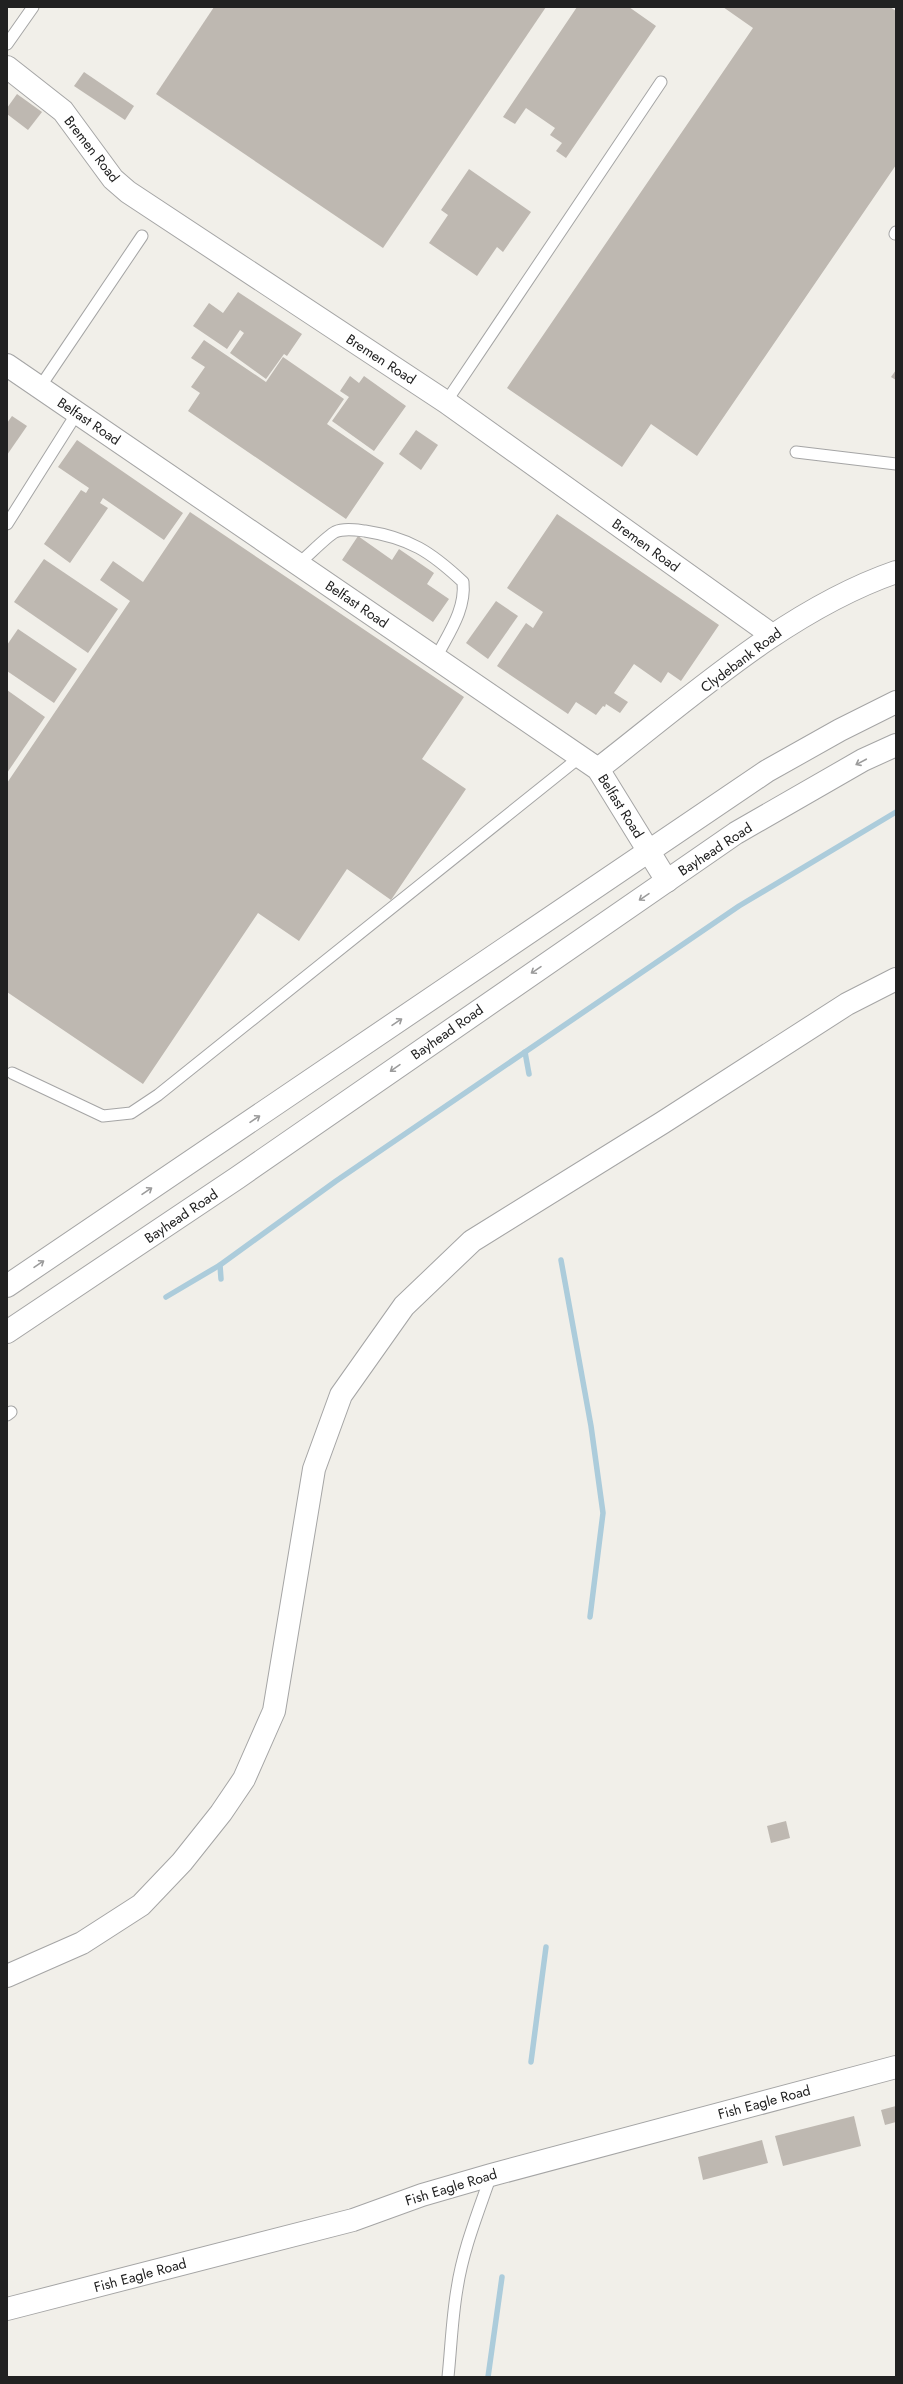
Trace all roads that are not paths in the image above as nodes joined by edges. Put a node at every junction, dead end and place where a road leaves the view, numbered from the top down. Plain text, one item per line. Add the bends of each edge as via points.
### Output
1 (33, 7) edge
2 (7, 44) edge
3 (7, 67) edge
4 (661, 82) dead end
5 (142, 236) dead end
6 (7, 365) edge
7 (40, 387) junction
8 (446, 402) junction
9 (77, 413) junction
10 (796, 452) dead end
11 (896, 464) edge
12 (7, 524) edge
13 (298, 564) junction
14 (896, 572) edge
15 (772, 635) junction
16 (436, 658) junction
17 (896, 702) edge
18 (896, 745) edge
19 (580, 757) junction
20 (598, 769) junction
21 (649, 852) junction
22 (667, 881) junction
23 (896, 979) edge
24 (12, 1073) dead end
25 (7, 1286) edge
26 (7, 1332) edge
27 (7, 1976) edge
28 (896, 2067) edge
29 (491, 2175) junction
30 (7, 2309) edge
31 (448, 2377) edge

1 - 2 lane
3 - 8 street, Bremen Road via 63,111 113,180 128,192
4 - 8 lane
5 - 7 lane
6 - 7 street, Belfast Road
7 - 9 street, Belfast Road
8 - 15 street, Bremen Road
9 - 12 lane
9 - 13 street, Belfast Road
10 - 11 lane
13 - 16 street, Belfast Road
13 - 16 lane via 335,532 349,530 399,538 446,566 463,582 465,593 462,606
14 - 15 street, Clydebank Road via 864,583
15 - 20 street, Clydebank Road
16 - 19 street, Belfast Road
17 - 21 street via 767,771
18 -> 22 street, Bayhead Road via 863,760 736,833
19 - 20 street, Belfast Road
19 - 24 lane via 131,1114 103,1116
20 - 21 street, Belfast Road
21 - 22 street, Belfast Road
25 -> 21 street
22 -> 26 street, Bayhead Road via 237,1178
23 - 27 street via 847,1004 472,1241 404,1306 341,1395 314,1469 274,1712 244,1779 182,1862 141,1905 82,1943
28 - 29 street, Fish Eagle Road
29 - 30 street, Fish Eagle Road via 422,2195 353,2220
29 - 31 lane via 473,2223 460,2270

